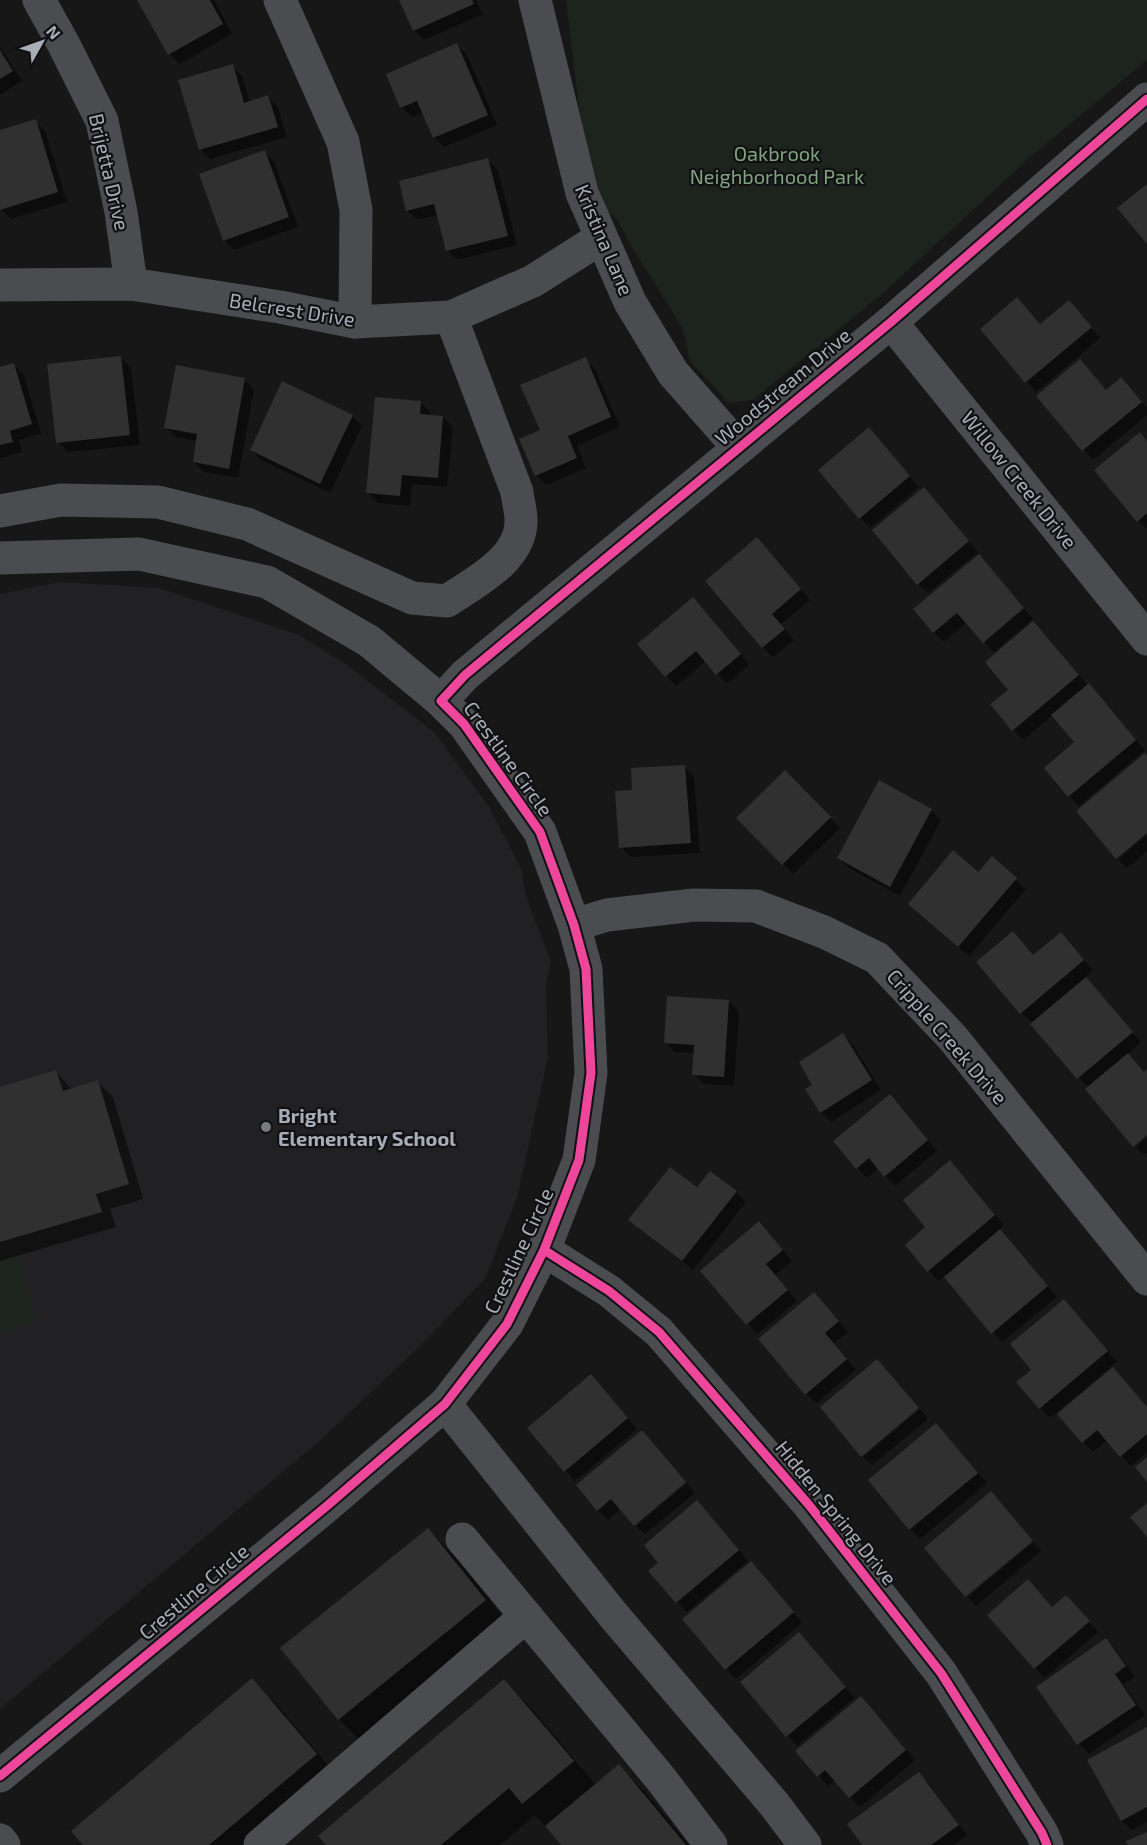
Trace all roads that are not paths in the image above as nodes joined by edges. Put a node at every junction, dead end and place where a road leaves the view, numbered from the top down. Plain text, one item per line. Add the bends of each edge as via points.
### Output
1 (39, 0) edge
2 (280, 0) edge
3 (535, 0) edge
4 (1147, 99) edge
5 (601, 238) junction
6 (131, 284) junction
7 (0, 285) edge
8 (451, 317) junction
9 (356, 322) junction
10 (891, 322) junction
11 (739, 448) junction
12 (0, 511) edge
13 (0, 558) edge
14 (1147, 639) edge
15 (441, 701) junction
16 (574, 925) junction
17 (544, 1250) junction
18 (1147, 1279) edge
19 (445, 1404) junction
20 (462, 1539) dead end
21 (526, 1616) junction
22 (0, 1776) edge
23 (0, 1840) edge
24 (4, 1845) edge
25 (260, 1845) edge
26 (711, 1845) edge
27 (805, 1845) edge
28 (1047, 1845) edge

1 - 6 street, Brijetta Drive via 102,121
2 - 9 street via 343,142 356,210
3 - 5 street, Kristina Lane via 582,193
4 - 10 street, Woodstream Drive
5 - 8 street, Belcrest Drive via 533,281
5 - 11 street, Kristina Lane via 630,302 674,373
6 - 7 street, Belcrest Drive
6 - 9 street, Belcrest Drive
8 - 9 street, Belcrest Drive
8 - 12 street via 517,492 521,522 505,558 447,602 412,598 247,524 158,502 61,500
10 - 11 street, Woodstream Drive
10 - 14 street, Willow Creek Drive
11 - 15 street, Woodstream Drive via 465,675
13 - 15 street via 138,554 267,582 369,641
15 - 16 street, Crestline Circle via 464,724 540,832
16 - 17 street, Crestline Circle via 586,969 591,1073 579,1160
16 - 18 street, Cripple Creek Drive via 607,915 694,905 756,906 877,958 952,1037
17 - 19 street, Crestline Circle via 507,1324
17 - 28 street, Hidden Spring Drive via 609,1291 659,1332 809,1505 941,1673
19 - 22 street, Crestline Circle
19 - 27 street via 614,1616
20 - 21 street
21 - 25 street
21 - 26 street
23 - 24 street

